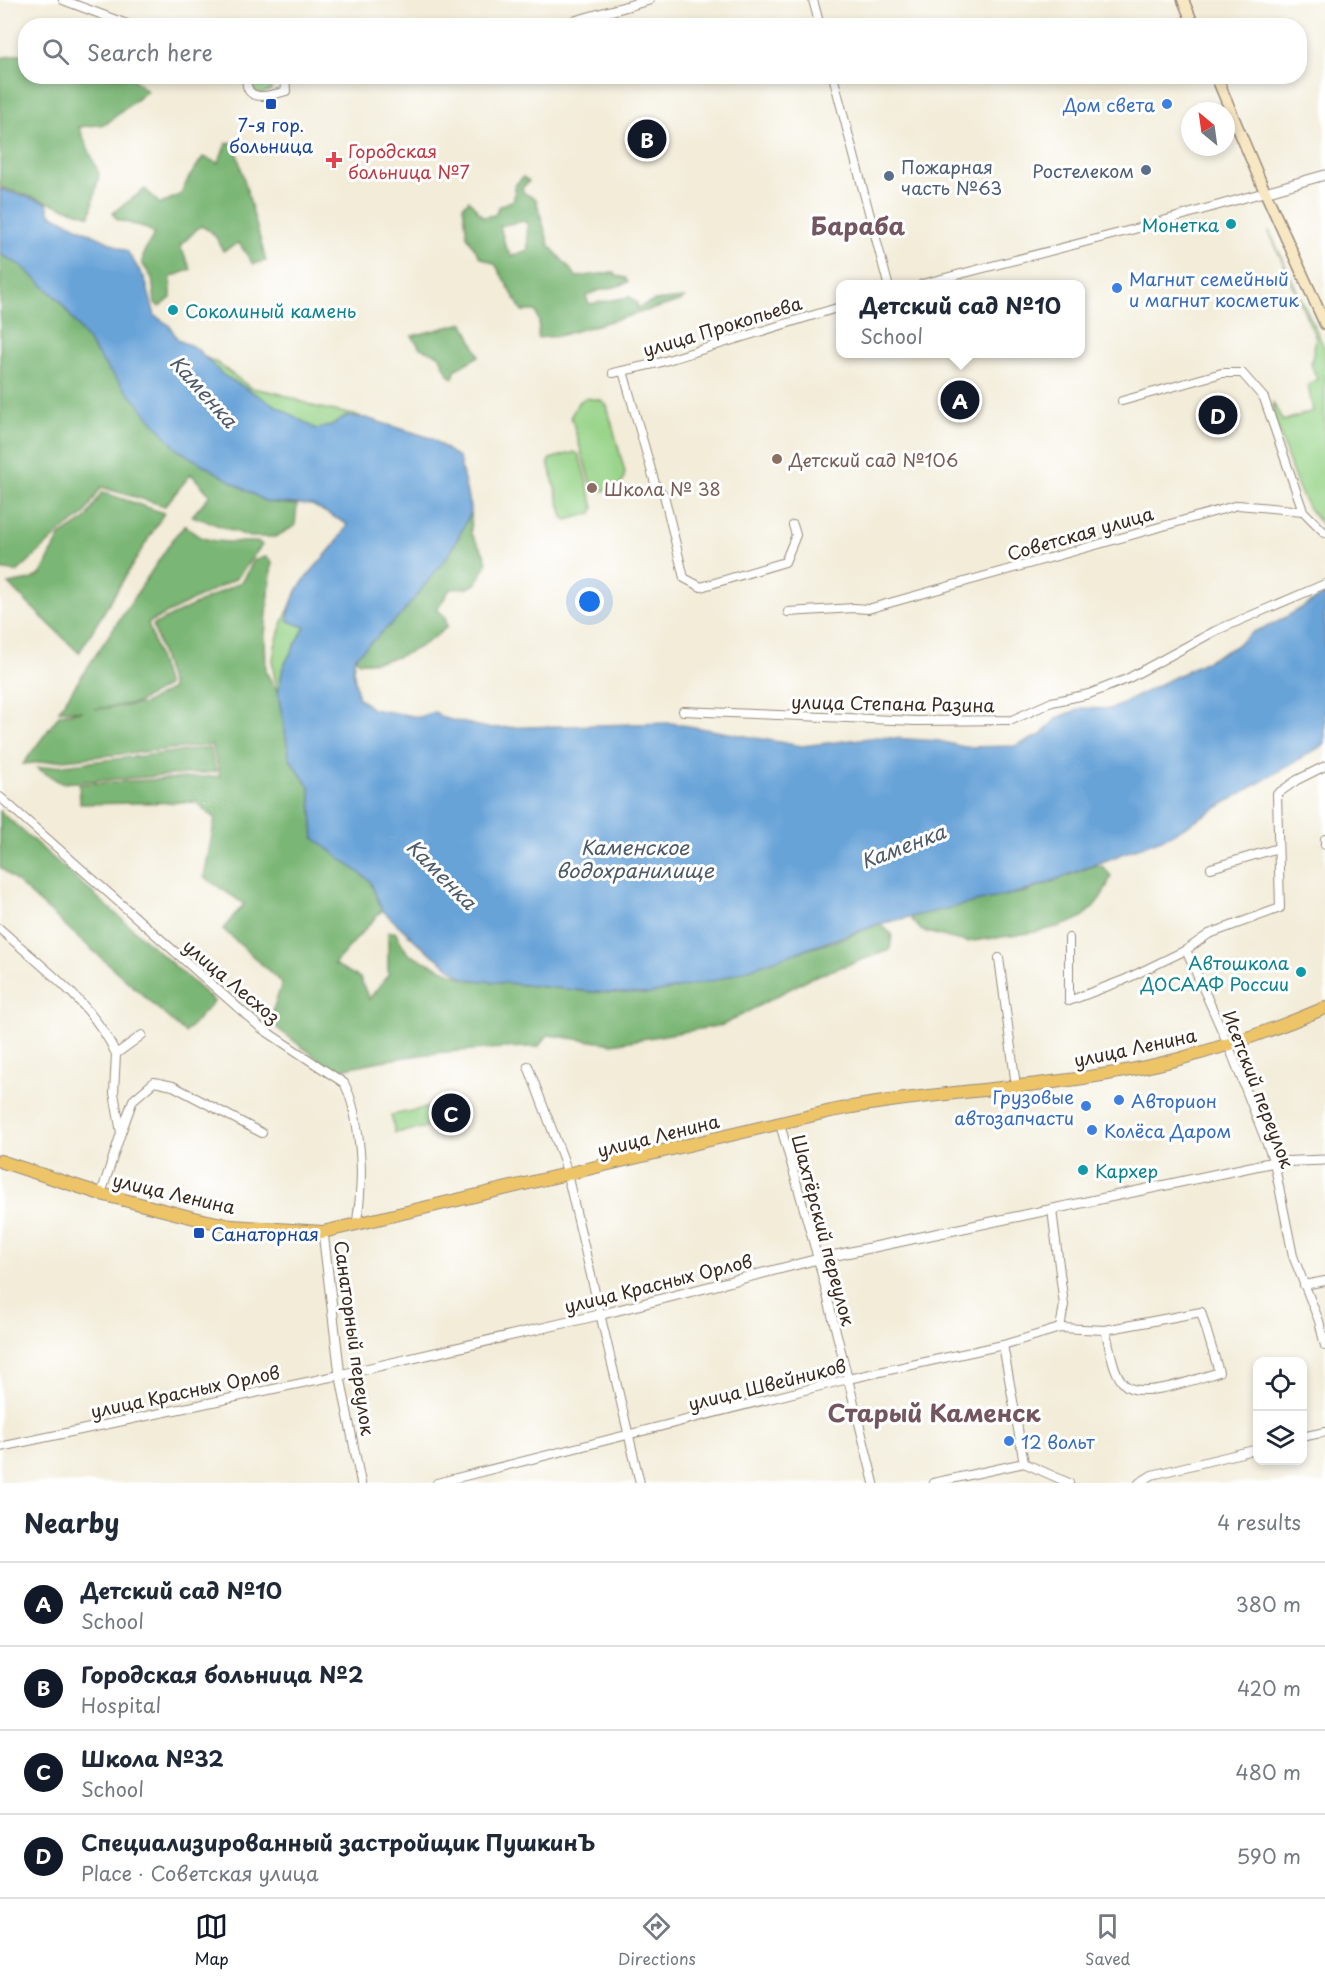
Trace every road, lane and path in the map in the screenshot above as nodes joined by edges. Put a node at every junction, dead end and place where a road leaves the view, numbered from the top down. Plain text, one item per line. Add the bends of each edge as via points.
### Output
1 (63, 0) edge
2 (649, 0) edge
3 (813, 0) edge
4 (1183, 0) edge
5 (111, 18) edge
6 (585, 18) edge
7 (818, 18) edge
8 (1191, 18) edge
9 (247, 84) edge
10 (286, 84) edge
11 (834, 84) edge
12 (1219, 84) edge
13 (1325, 175) edge
14 (1265, 192) junction
15 (887, 280) edge
16 (941, 280) edge
17 (836, 308) edge
18 (1325, 324) edge
19 (623, 371) junction
20 (613, 373) dead end
21 (1122, 402) dead end
22 (1303, 511) junction
23 (793, 525) dead end
24 (1325, 533) edge
25 (1325, 584) edge
26 (788, 612) dead end
27 (683, 711) dead end
28 (1325, 766) edge
29 (0, 797) edge
30 (1325, 839) edge
31 (1325, 845) edge
32 (1278, 848) junction
33 (1211, 868) dead end
34 (0, 929) edge
35 (1069, 938) dead end
36 (1186, 950) junction
37 (999, 958) dead end
38 (1325, 1008) edge
39 (142, 1035) dead end
40 (1228, 1044) junction
41 (116, 1054) junction
42 (528, 1066) dead end
43 (1016, 1086) junction
44 (780, 1124) junction
45 (121, 1133) junction
46 (262, 1133) dead end
47 (1325, 1160) edge
48 (0, 1161) edge
49 (1274, 1162) junction
50 (567, 1176) junction
51 (101, 1194) junction
52 (1052, 1210) junction
53 (357, 1225) junction
54 (323, 1232) junction
55 (818, 1260) junction
56 (1325, 1281) edge
57 (1304, 1285) junction
58 (599, 1315) junction
59 (1060, 1328) junction
60 (1105, 1330) junction
61 (1003, 1345) junction
62 (1325, 1346) edge
63 (340, 1375) junction
64 (848, 1379) junction
65 (1325, 1432) edge
66 (628, 1434) junction
67 (1307, 1436) edge
68 (0, 1447) edge
69 (1253, 1450) edge
70 (1024, 1463) junction
71 (361, 1483) edge
72 (437, 1483) edge
73 (640, 1483) edge
74 (874, 1483) edge
75 (933, 1483) edge
76 (1069, 1483) edge
77 (1139, 1483) edge

1 - 5 street
2 - 6 street
3 - 7 street
4 - 8 main road
9 - 10 street via 256,97 263,98 286,91
11 - 15 street
12 - 14 main road
13 - 14 street
14 - 16 street
14 - 18 main road
17 - 19 street, улица Прокопьева
19 - 20 street, улица Прокопьева
19 - 23 street via 656,487 664,495 684,578 701,588 785,562 796,535
21 - 22 street via 1222,373 1242,373 1264,398
22 - 24 street
22 - 26 street, Советская улица via 1238,505 868,609
25 - 27 street, улица Степана Разина via 1215,631 1126,679 1052,702 1012,720 916,721
28 - 32 street via 1277,794
29 - 53 street, улица Лесхоз via 261,1029 344,1083 351,1097 359,1154
30 - 31 street
32 - 33 street
32 - 36 street via 1280,908 1209,934
34 - 41 street via 79,1001 106,1032
35 - 36 street via 1069,1001
36 - 40 street, Исетский переулок
37 - 43 street
38 - 40 main road, улица Ленина
39 - 41 street
40 - 43 main road, улица Ленина via 1178,1059
40 - 49 street, Исетский переулок
41 - 45 street via 114,1093
42 - 50 street
43 - 44 main road, улица Ленина via 885,1100
44 - 50 main road, улица Ленина
44 - 55 street, Шахтёрский переулок
45 - 46 street via 133,1100 154,1082 173,1086
45 - 51 street
47 - 49 street, улица Красных Орлов
48 - 51 main road, улица Ленина
49 - 52 street, улица Красных Орлов
49 - 57 street, Исетский переулок via 1293,1256
50 - 53 main road, улица Ленина
50 - 58 street
51 - 54 main road, улица Ленина via 232,1226
52 - 55 street, улица Красных Орлов
52 - 59 street via 1064,1305
53 - 54 main road, улица Ленина
54 - 63 street, Санаторный переулок
55 - 58 street, улица Красных Орлов
55 - 64 street, Шахтёрский переулок
56 - 57 street
57 - 62 street, Исетский переулок
58 - 63 street, улица Красных Орлов
58 - 66 street
59 - 60 street, улица Швейников
59 - 61 street, улица Швейников
60 - 60 street, улица Швейников via 1201,1312 1219,1372 1171,1387 1137,1391 1124,1385 1118,1374
61 - 64 street, улица Швейников
61 - 70 street
63 - 68 street, улица Красных Орлов
63 - 71 street, Санаторный переулок
64 - 66 street, улица Швейников
64 - 74 street, Шахтёрский переулок
65 - 67 street
66 - 72 street, улица Швейников
66 - 73 street
69 - 77 street via 1152,1475
70 - 75 street
70 - 76 street

